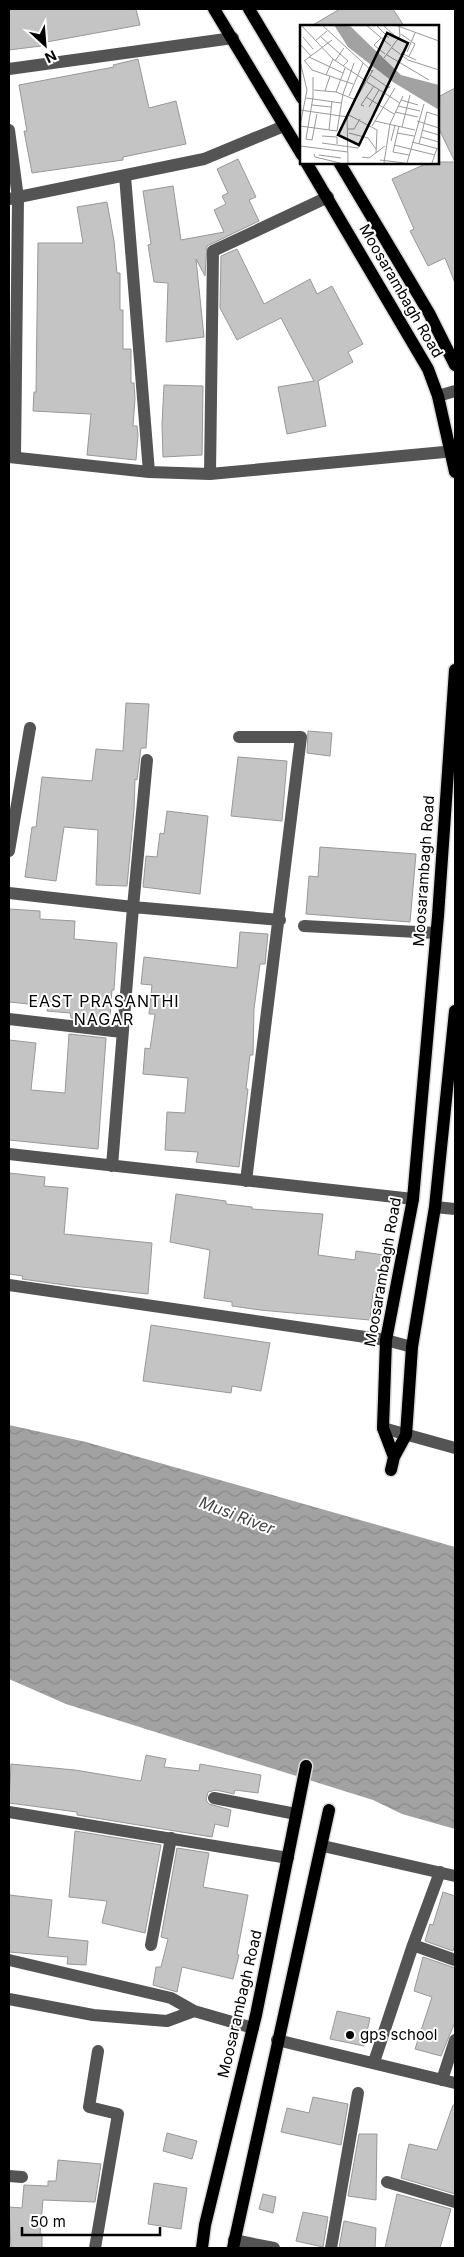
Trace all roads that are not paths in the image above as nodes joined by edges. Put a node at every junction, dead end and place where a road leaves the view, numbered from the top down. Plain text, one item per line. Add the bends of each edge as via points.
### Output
1 (214, 9) edge
2 (250, 9) edge
3 (233, 38) junction
4 (9, 69) edge
5 (300, 95) edge
6 (284, 126) junction
7 (9, 130) edge
8 (300, 152) edge
9 (307, 164) edge
10 (341, 164) edge
11 (124, 176) junction
12 (328, 197) junction
13 (13, 198) edge
14 (455, 365) edge
15 (455, 391) edge
16 (438, 396) junction
17 (453, 451) edge
18 (12, 457) edge
19 (149, 472) junction
20 (455, 472) edge
21 (210, 474) junction
22 (455, 670) edge
23 (30, 728) dead end
24 (239, 738) dead end
25 (147, 760) dead end
26 (451, 786) edge
27 (9, 852) edge
28 (9, 893) edge
29 (133, 907) junction
30 (280, 920) junction
31 (304, 926) dead end
32 (436, 933) junction
33 (455, 1011) edge
34 (9, 1019) edge
35 (122, 1032) junction
36 (9, 1154) edge
37 (112, 1166) junction
38 (246, 1181) junction
39 (413, 1199) junction
40 (435, 1207) junction
41 (455, 1209) edge
42 (9, 1285) edge
43 (386, 1340) junction
44 (412, 1347) junction
45 (383, 1428) junction
46 (406, 1435) junction
47 (455, 1448) edge
48 (394, 1457) junction
49 (391, 1470) dead end
50 (306, 1766) dead end
51 (214, 1798) dead end
52 (329, 1810) dead end
53 (9, 1812) edge
54 (296, 1814) junction
55 (171, 1838) junction
56 (323, 1846) junction
57 (288, 1858) junction
58 (440, 1872) junction
59 (455, 1876) edge
60 (151, 1945) dead end
61 (413, 1945) junction
62 (9, 1960) edge
63 (455, 1960) edge
64 (9, 1999) edge
65 (194, 2012) junction
66 (253, 2028) junction
67 (277, 2040) junction
68 (455, 2040) edge
69 (98, 2051) dead end
70 (374, 2062) junction
71 (442, 2080) junction
72 (455, 2083) edge
73 (358, 2093) dead end
74 (387, 2182) dead end
75 (455, 2202) edge
76 (233, 2244) edge
77 (95, 2248) edge
78 (202, 2248) edge
79 (274, 2248) edge
80 (331, 2248) edge

1 - 3 main road
2 - 5 main road
3 - 4 street
3 - 6 main road
6 - 8 main road
6 - 11 street via 204,159
7 - 13 street
9 - 12 main road, Moosarambagh Road
10 - 14 main road, Moosarambagh Road via 429,312
11 - 13 street
11 - 19 street
12 - 16 main road, Moosarambagh Road via 428,369
12 - 21 street via 213,251
13 - 18 street
15 - 16 street
16 - 17 main road, Moosarambagh Road
17 - 20 main road, Moosarambagh Road
17 - 21 street
18 - 19 street
19 - 21 street
22 - 26 main road, Moosarambagh Road
23 - 27 street
24 - 30 street via 301,737
25 - 29 street
26 - 32 main road, Moosarambagh Road
28 - 29 street
29 - 30 street
29 - 35 street
30 - 38 street
31 - 32 street
32 - 39 main road, Moosarambagh Road
33 - 40 main road
34 - 35 street
35 - 37 street
36 - 37 street
37 - 38 street
38 - 39 street
39 - 43 main road, Moosarambagh Road
40 - 41 street
40 - 44 main road
42 - 43 street
43 - 44 street
43 - 45 main road, Moosarambagh Road
44 - 46 main road
45 - 46 street
45 - 48 main road, Moosarambagh Road
46 - 47 street
46 - 48 main road
48 - 49 main road
50 - 54 main road, Moosarambagh Road
51 - 54 street
52 - 56 main road
53 - 55 street
54 - 57 main road, Moosarambagh Road
55 - 57 street
55 - 60 street
56 - 58 street
56 - 67 main road
57 - 66 main road, Moosarambagh Road
58 - 59 street
58 - 61 street
61 - 63 street
61 - 70 street
62 - 65 street via 171,1998
64 - 65 street via 93,2015 166,2021
65 - 66 street
66 - 78 main road, Moosarambagh Road
67 - 70 street
67 - 76 main road
68 - 71 street
69 - 77 street via 90,2107 118,2114
70 - 71 street
71 - 72 street
73 - 80 street
74 - 75 street
76 - 79 street

